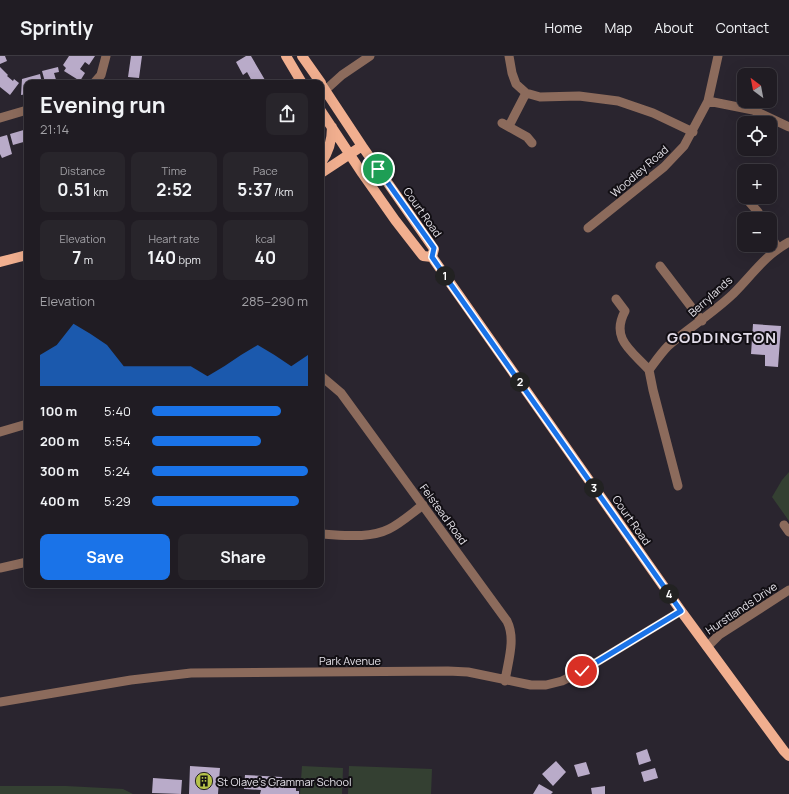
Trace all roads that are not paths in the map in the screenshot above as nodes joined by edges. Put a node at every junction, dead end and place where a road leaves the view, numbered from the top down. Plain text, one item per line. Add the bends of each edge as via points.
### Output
1 (106, 56) edge
2 (286, 56) edge
3 (302, 56) edge
4 (370, 56) edge
5 (509, 56) edge
6 (718, 56) edge
7 (97, 80) edge
8 (300, 80) edge
9 (317, 80) edge
10 (324, 86) edge
11 (324, 90) edge
12 (526, 94) junction
13 (708, 101) junction
14 (24, 111) edge
15 (324, 116) edge
16 (0, 118) edge
17 (789, 127) edge
18 (332, 128) junction
19 (693, 132) junction
20 (532, 143) dead end
21 (362, 146) junction
22 (350, 155) junction
23 (324, 158) edge
24 (324, 170) edge
25 (751, 204) edge
26 (758, 212) edge
27 (588, 228) dead end
28 (789, 242) edge
29 (778, 248) joint
30 (24, 256) edge
31 (432, 257) junction
32 (0, 262) edge
33 (660, 266) dead end
34 (616, 299) dead end
35 (702, 320) junction
36 (649, 370) junction
37 (324, 378) edge
38 (24, 425) edge
39 (0, 432) edge
40 (678, 486) dead end
41 (423, 505) junction
42 (324, 534) edge
43 (24, 563) edge
44 (0, 568) edge
45 (789, 590) edge
46 (681, 611) junction
47 (706, 647) junction
48 (505, 681) junction
49 (0, 702) edge
50 (789, 756) edge

1 - 7 street via 101,75
2 - 8 main road
3 - 9 main road, Court Road
4 - 10 street
5 - 12 street via 516,84
6 - 13 street, Woodley Road
11 - 21 main road, Court Road
12 - 19 street via 540,97 579,96 618,101 653,113
12 - 20 street via 506,125 527,137
13 - 17 street via 753,110
13 - 19 street, Woodley Road
14 - 16 street
15 - 18 main road, Court Road
18 - 22 main road, Court Road
18 - 23 main road via 332,137
19 - 27 street, Woodley Road via 664,168
21 - 22 main road
21 - 31 main road, Court Road via 434,248
22 - 24 main road
22 - 31 main road, Court Road via 423,256
25 - 26 street
28 - 29 street, Berrylands
29 - 35 street, Berrylands via 763,260 733,294
30 - 32 main road
31 - 46 main road, Court Road
33 - 35 street
34 - 36 street via 625,311 619,332 622,340
35 - 36 street, Berrylands via 667,347
36 - 40 street
37 - 41 street, Felstead Road via 341,392
38 - 39 street
41 - 42 street via 390,529 377,534
41 - 48 street, Felstead Road via 510,628 512,638
43 - 44 street
45 - 47 street, Hurstlands Drive via 719,635
46 - 47 main road, Court Road
46 - 48 street, Park Avenue via 562,681 546,685
47 - 50 main road, Court Road
48 - 49 street, Park Avenue via 468,672 191,674 131,680

